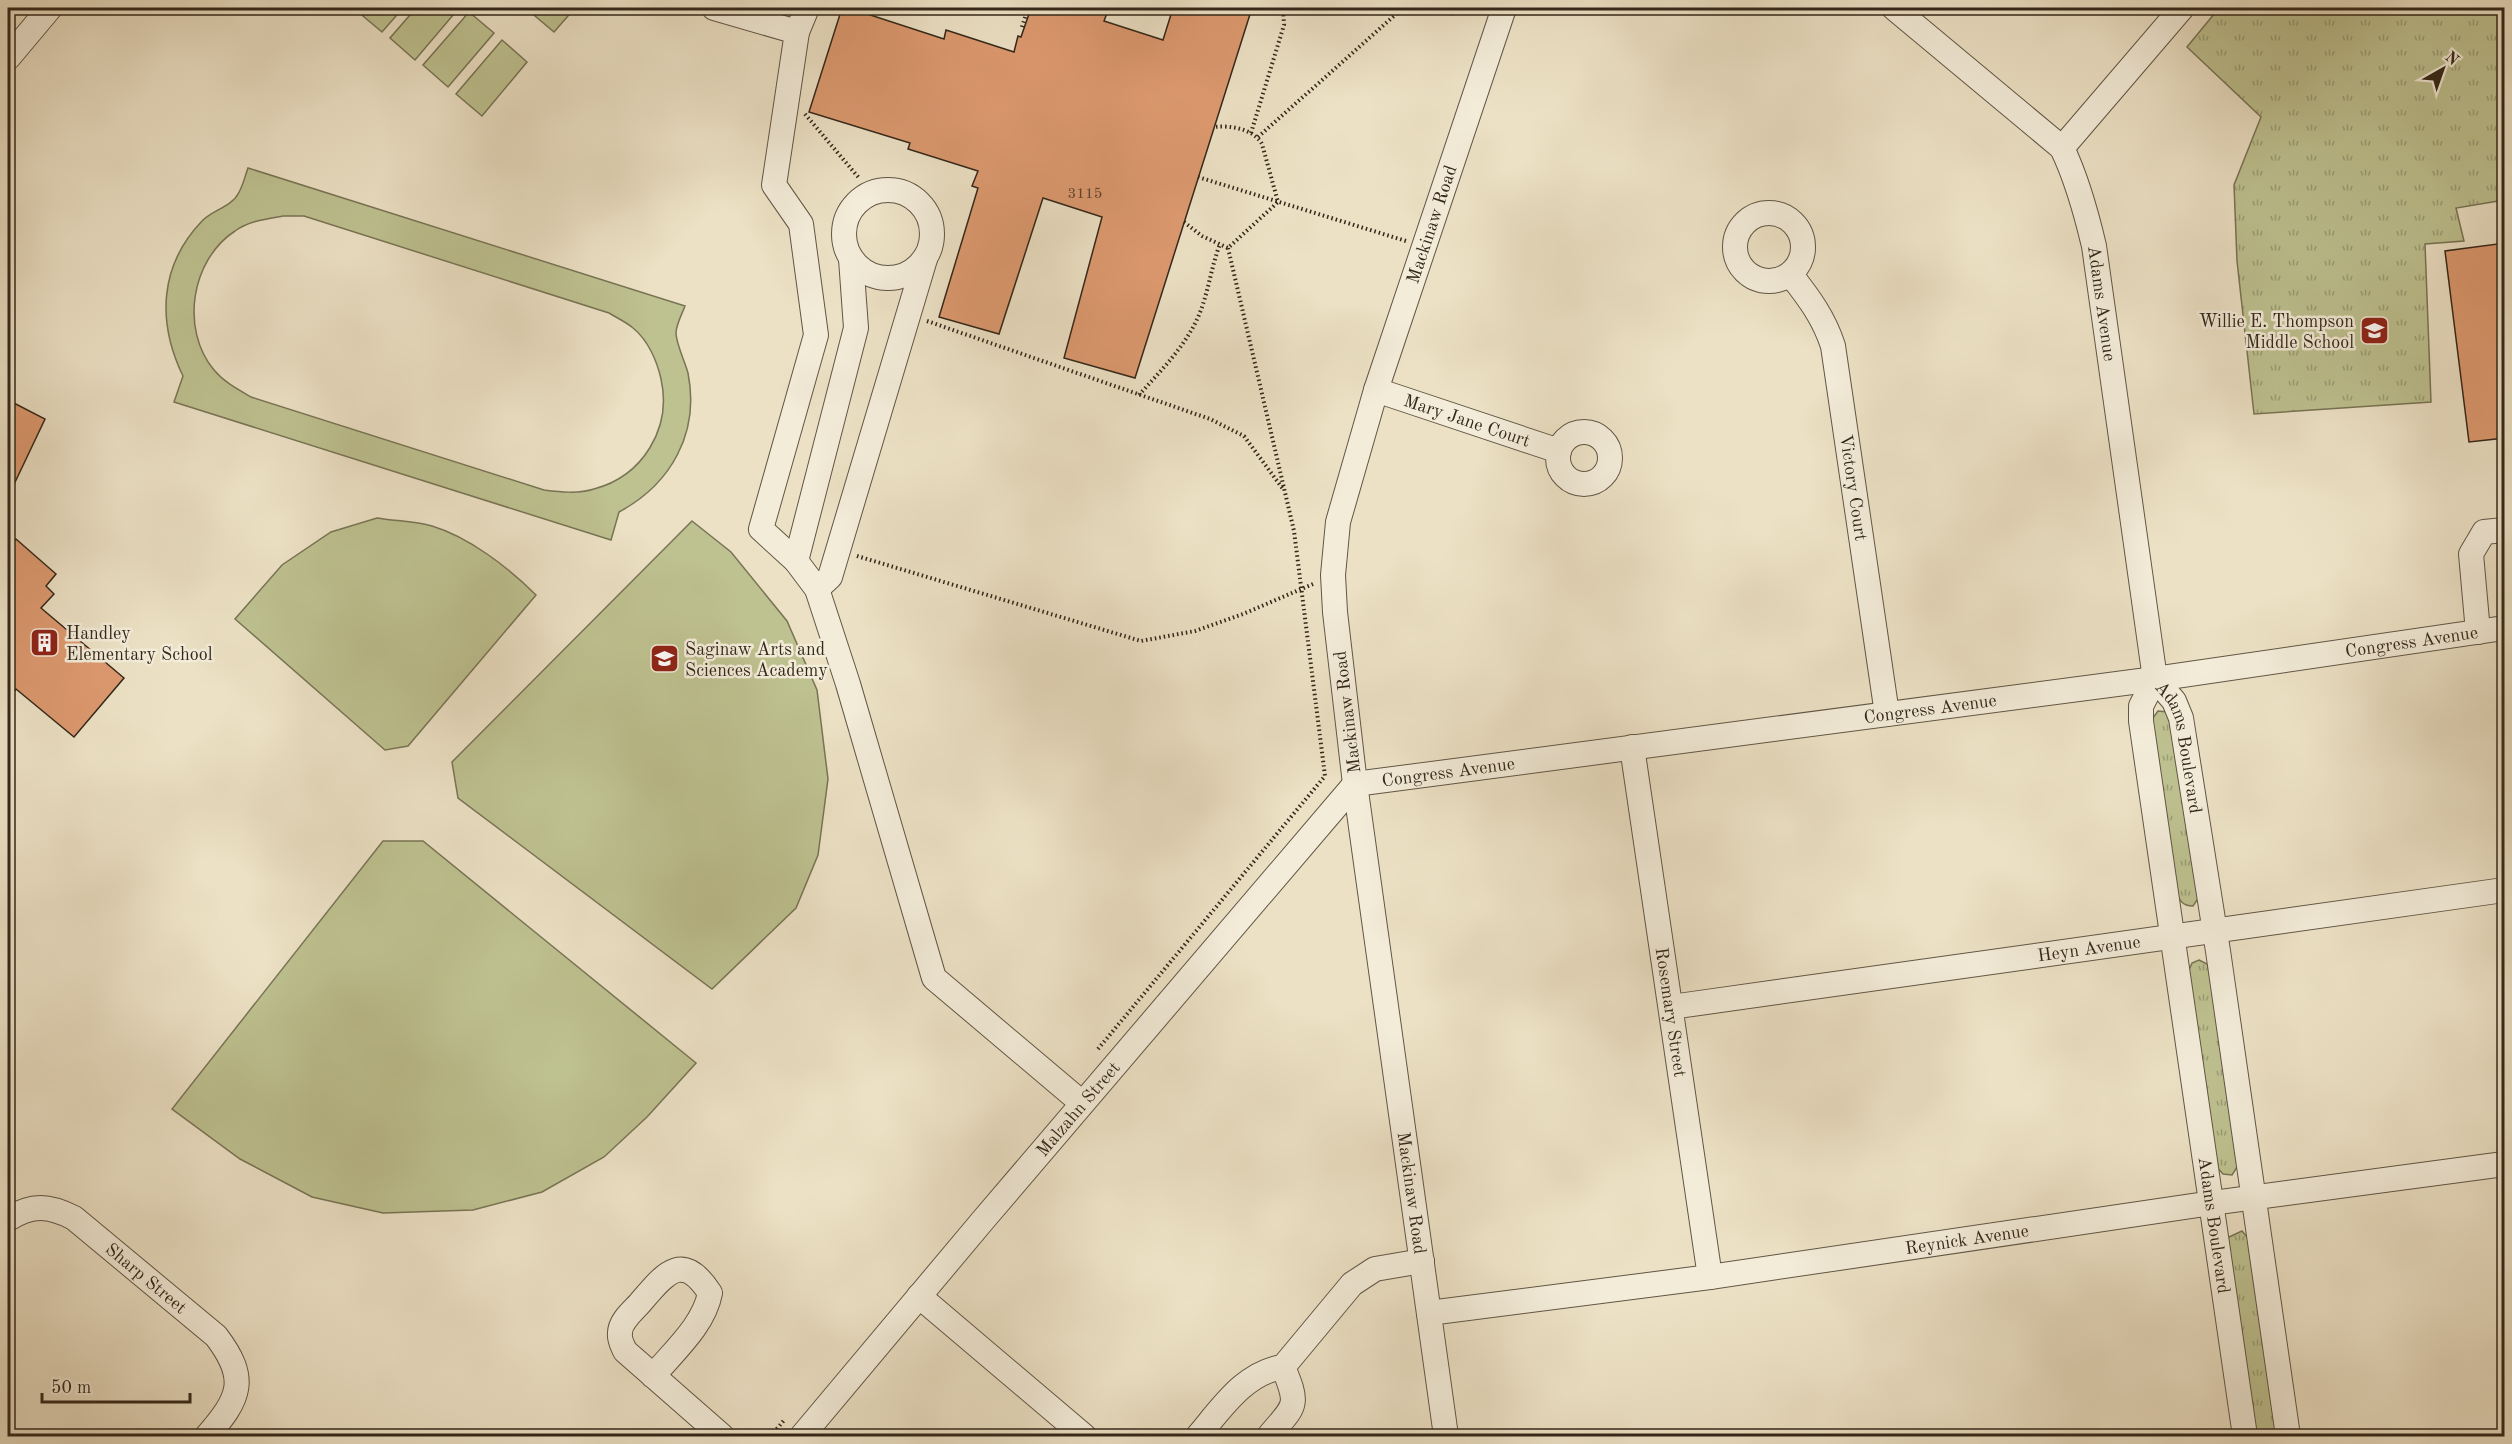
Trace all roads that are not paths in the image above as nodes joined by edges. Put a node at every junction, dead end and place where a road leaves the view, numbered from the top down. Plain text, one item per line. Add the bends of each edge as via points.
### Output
1 (50, 8) edge
2 (714, 8) edge
3 (807, 8) edge
4 (1504, 8) edge
5 (1894, 8) edge
6 (2182, 8) edge
7 (797, 32) junction
8 (8, 58) edge
9 (2062, 148) junction
10 (851, 259) junction
11 (924, 260) junction
12 (1791, 275) dead end
13 (1376, 390) junction
14 (1559, 451) dead end
15 (2505, 530) edge
16 (795, 561) junction
17 (817, 589) junction
18 (2505, 628) edge
19 (2478, 632) junction
20 (2155, 679) junction
21 (1887, 714) junction
22 (1632, 747) junction
23 (1355, 784) junction
24 (2505, 890) edge
25 (2215, 931) junction
26 (2173, 935) junction
27 (1671, 1007) junction
28 (1082, 1103) junction
29 (2505, 1164) edge
30 (2253, 1199) junction
31 (2212, 1203) junction
32 (8, 1219) edge
33 (1422, 1261) junction
34 (1710, 1277) junction
35 (919, 1296) junction
36 (1429, 1313) junction
37 (1283, 1367) junction
38 (653, 1376) junction
39 (207, 1437) edge
40 (722, 1437) edge
41 (802, 1437) edge
42 (1084, 1437) edge
43 (1198, 1437) edge
44 (1269, 1437) edge
45 (1446, 1437) edge
46 (2245, 1437) edge
47 (2288, 1437) edge

1 - 8 street
2 - 7 street
3 - 7 street
4 - 13 street, Mackinaw Road
5 - 9 street, Adams Avenue
6 - 9 street
7 - 16 street via 774,184 801,224 816,335 761,529
9 - 20 street, Adams Avenue via 2084,203 2094,246
10 - 11 street via 874,277 888,279 908,273
10 - 11 street via 845,245 848,215 856,203 884,190 912,197 929,219 932,233
10 - 16 street via 856,328
11 - 17 street via 830,577
12 - 21 street, Victory Court via 1827,326 1833,346
13 - 14 street, Mary Jane Court
13 - 23 street, Mackinaw Road via 1338,522 1333,575
15 - 19 street via 2484,532 2471,554
16 - 17 street
17 - 28 street via 934,978
18 - 19 street, Congress Avenue
19 - 20 street, Congress Avenue
20 - 21 street, Congress Avenue
20 - 25 street, Adams Boulevard via 2174,701 2181,718
20 - 26 street, Adams Boulevard via 2142,706 2141,721
21 - 22 street, Congress Avenue
22 - 23 street, Congress Avenue
22 - 27 street, Rosemary Street
23 - 28 street, Malzahn Street
23 - 33 street, Mackinaw Road
24 - 25 street, Heyn Avenue
25 - 26 street, Heyn Avenue
25 - 30 street, Adams Boulevard
26 - 27 street, Heyn Avenue
26 - 31 street, Adams Boulevard
27 - 34 street, Rosemary Street
28 - 35 street, Malzahn Street
29 - 30 street, Reynick Avenue
30 - 31 street, Reynick Avenue
30 - 47 street, Adams Boulevard
31 - 34 street, Reynick Avenue
31 - 46 street, Adams Boulevard
32 - 39 street, Sharp Street via 36,1208 56,1209 74,1218 216,1336 230,1354 236,1374 236,1395 228,1412
33 - 36 street, Mackinaw Road
33 - 37 street via 1375,1269 1352,1284
34 - 36 street, Reynick Avenue
35 - 41 street, Malzahn Street
35 - 42 street
36 - 45 street, Mackinaw Road
37 - 43 street via 1269,1370 1238,1390
37 - 44 street via 1294,1400
38 - 38 street via 625,1351 620,1333 624,1321 660,1279 681,1269 691,1271 710,1293 707,1308
38 - 40 street

